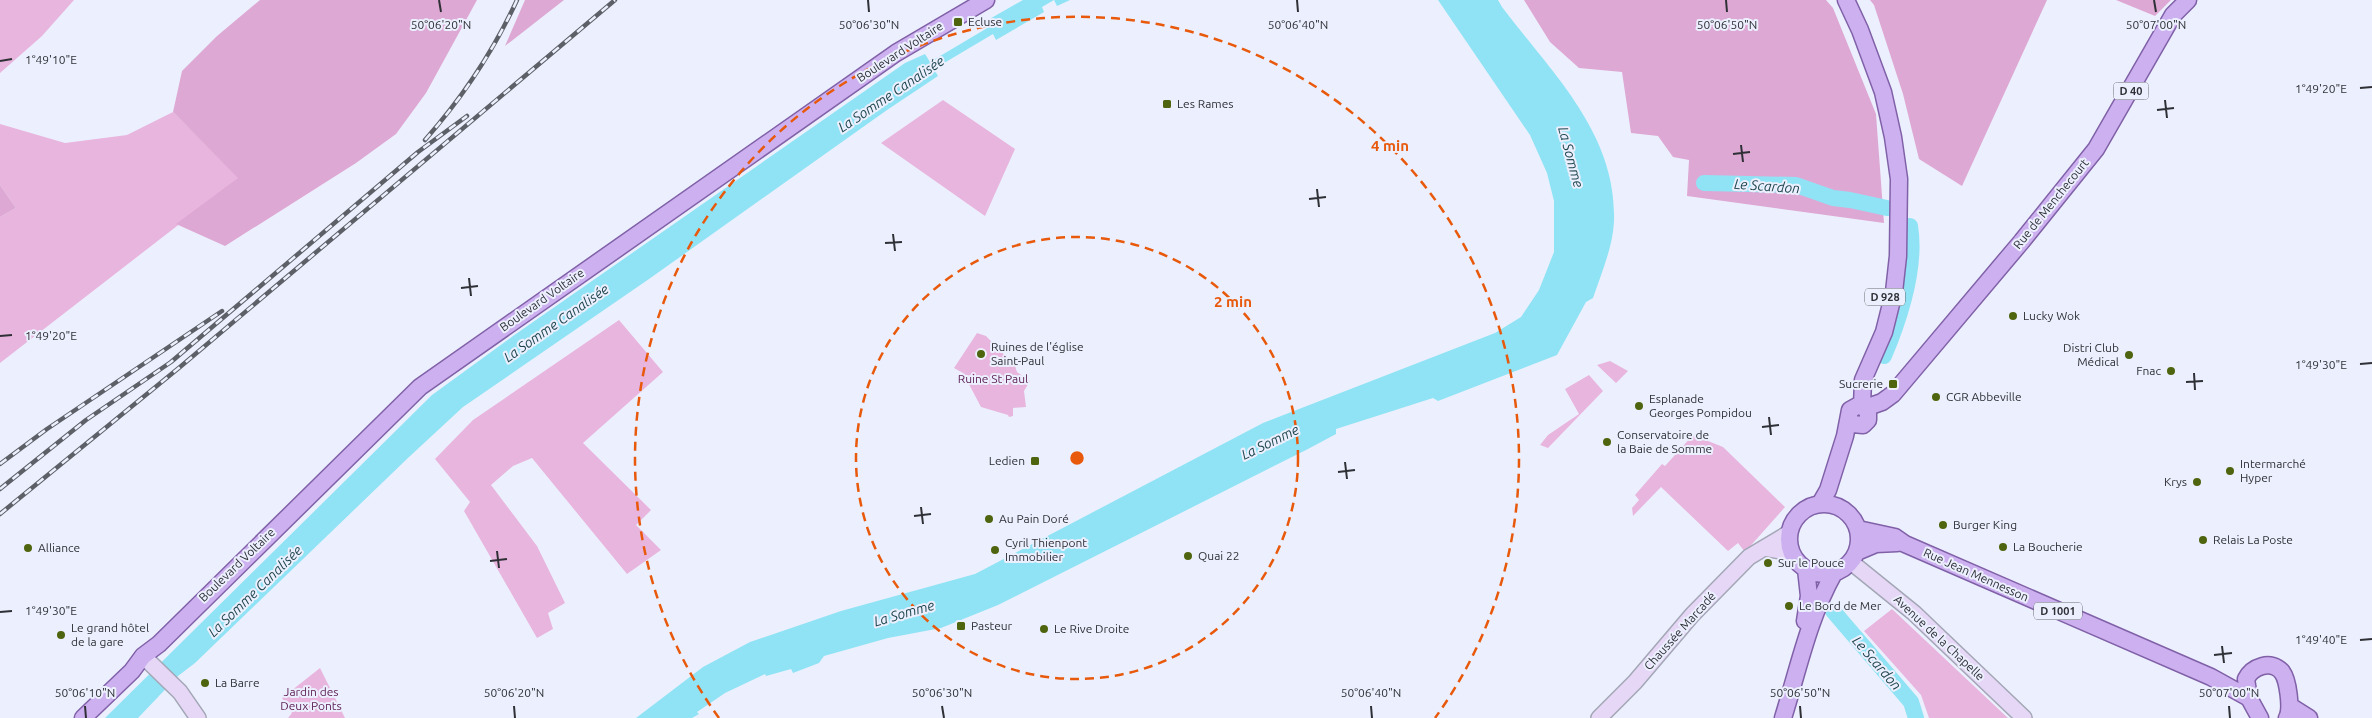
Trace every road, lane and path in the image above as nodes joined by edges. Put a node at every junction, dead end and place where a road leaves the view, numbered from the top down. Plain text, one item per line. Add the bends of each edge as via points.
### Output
1 (986, 0) edge
2 (1846, 0) edge
3 (2188, 0) edge
4 (1860, 415) junction
5 (1820, 504) junction
6 (1843, 510) junction
7 (1858, 529) junction
8 (1789, 533) junction
9 (1905, 544) junction
10 (1764, 548) junction
11 (1792, 554) junction
12 (1854, 557) junction
13 (1806, 569) junction
14 (1834, 573) junction
15 (147, 660) junction
16 (2247, 676) junction
17 (2211, 677) junction
18 (2249, 698) junction
19 (2289, 712) edge
20 (83, 718) edge
21 (198, 718) edge
22 (1598, 718) edge
23 (1775, 718) edge
24 (1783, 718) edge
25 (2024, 718) edge
26 (2260, 718) edge
27 (2309, 718) edge

1 - 15 main road, Boulevard Voltaire via 896,53 420,387 159,644
2 - 4 main road, D 928 via 1883,92 1898,176 1899,247 1894,292 1884,332 1863,380
3 - 4 main road, Rue de Menchecourt / D 40 via 2173,15 2096,149 1893,394
4 - 5 main road, D 928
4 - 6 main road via 1843,461 1840,494
5 - 6 main road
5 - 8 main road via 1801,513
6 - 7 main road via 1852,517
7 - 9 main road, Rue Jean Mennesson / D 1001 via 1896,537
7 - 12 main road via 1859,544
8 - 10 street, Chaussée Marcadé
8 - 11 main road
9 - 12 main road, Rue Jean Mennesson via 1876,544
9 - 17 main road, Rue Jean Mennesson / D 1001
10 - 11 street
10 - 22 street, Chaussée Marcadé via 1755,552 1725,581 1661,649 1635,682
11 - 13 main road
12 - 14 main road
12 - 25 street, Avenue de la Chapelle
13 - 14 main road via 1823,574
13 - 23 main road via 1808,609
14 - 24 main road via 1812,624
15 - 20 main road, Boulevard Voltaire
15 - 21 street via 180,692
16 - 17 main road, Rue Jean Mennesson / D 1001
16 - 18 main road
16 - 19 main road, Rue Jean Mennesson via 2263,666 2279,670 2284,675
17 - 18 main road, Rue Jean Mennesson / D 1001
18 - 26 main road
19 - 27 main road

